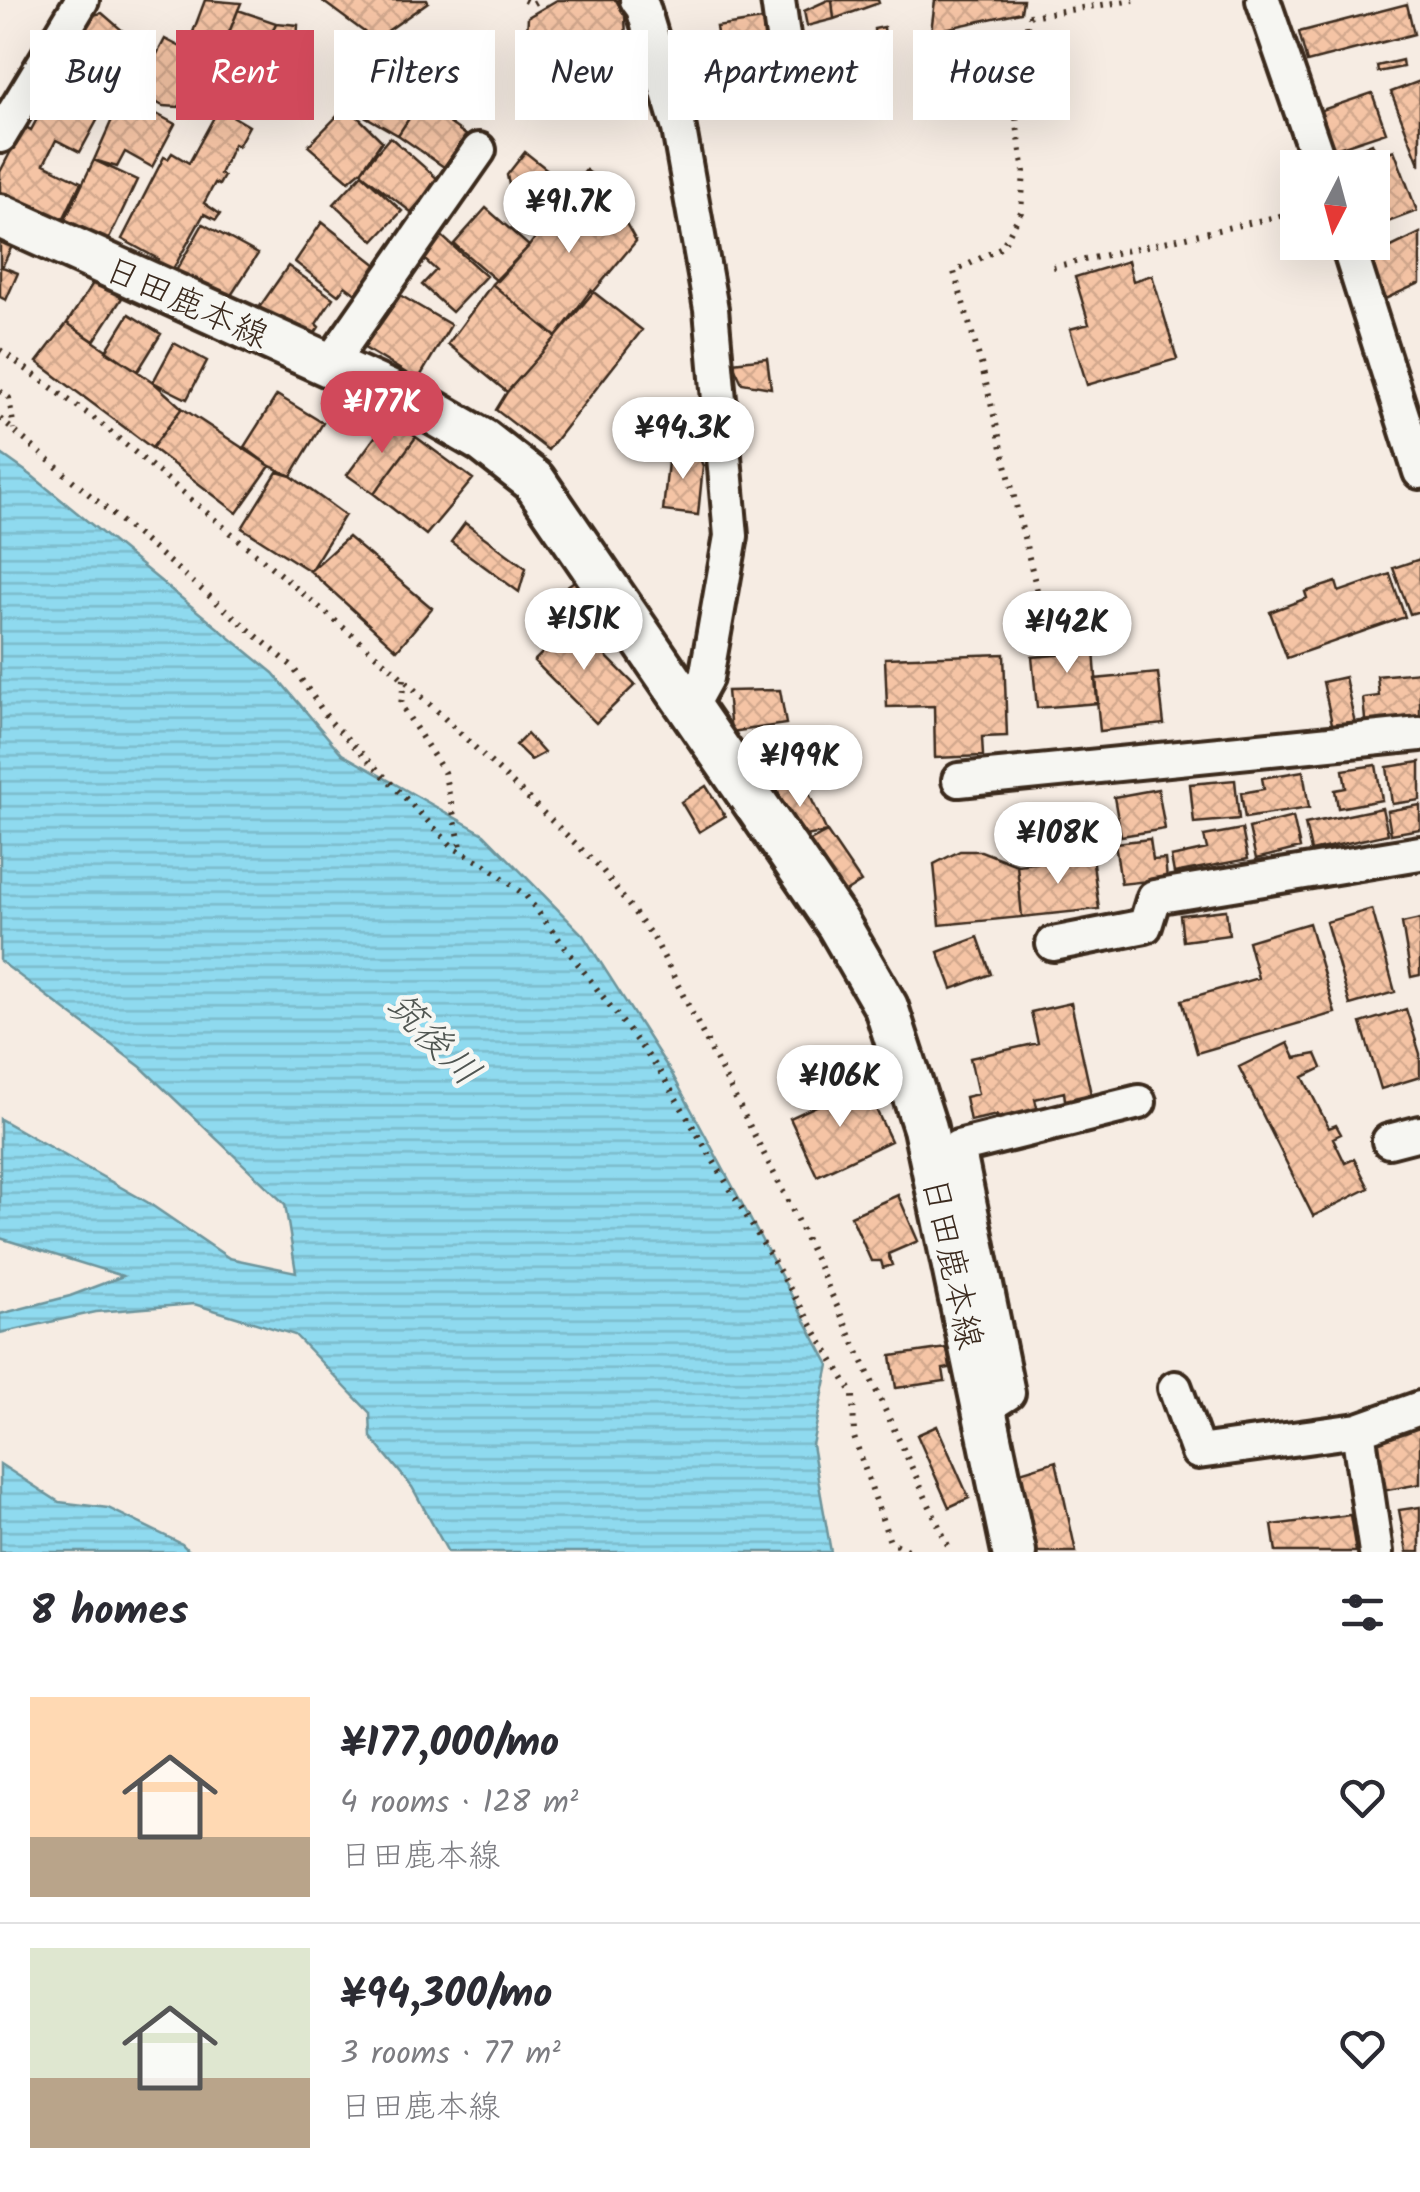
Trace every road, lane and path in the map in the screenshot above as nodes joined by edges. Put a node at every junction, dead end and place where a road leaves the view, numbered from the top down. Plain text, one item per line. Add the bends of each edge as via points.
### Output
1 (82, 0) edge
2 (524, 0) edge
3 (540, 0) edge
4 (637, 0) edge
5 (778, 0) edge
6 (1134, 0) edge
7 (1264, 0) edge
8 (782, 30) edge
9 (0, 136) edge
10 (479, 150) dead end
11 (1316, 150) edge
12 (0, 216) edge
13 (1280, 216) edge
14 (1354, 260) edge
15 (1053, 267) dead end
16 (0, 350) edge
17 (329, 365) junction
18 (0, 391) edge
19 (1408, 393) edge
20 (0, 419) edge
21 (14, 431) junction
22 (1420, 472) edge
23 (1052, 651) dead end
24 (404, 679) junction
25 (688, 709) junction
26 (1420, 734) edge
27 (958, 780) dead end
28 (463, 852) junction
29 (1420, 853) edge
30 (1052, 944) dead end
31 (1139, 1102) dead end
32 (1175, 1388) dead end
33 (1420, 1408) edge
34 (983, 1409) junction
35 (1358, 1430) junction
36 (912, 1552) edge
37 (951, 1552) edge
38 (1014, 1552) edge
39 (1376, 1552) edge

1 - 9 street
2 - 3 path
4 - 25 street via 678,129 711,309 730,518 706,678
5 - 8 street
6 - 23 path via 1030,16 1019,54 1016,118 1024,172 1021,212 1002,248 954,272
7 - 11 street
10 - 17 street
12 - 17 main road, 日田鹿本線
13 - 15 path
14 - 19 street
16 - 24 path via 99,422
17 - 25 main road, 日田鹿本線 via 482,440 534,481
18 - 21 path via 9,398
19 - 22 street
20 - 21 path
21 - 28 path via 292,666 329,720
24 - 28 path via 402,704 444,772
24 - 37 path via 600,867 654,940 791,1207
25 - 34 main road, 日田鹿本線 via 838,924 886,1007 925,1128
26 - 27 street
28 - 36 path via 526,896 660,1070 853,1394 854,1437 890,1542
29 - 30 street via 1154,897 1145,926
31 - 34 street via 958,1147 1008,1393
32 - 35 street via 1198,1452
33 - 35 street
34 - 38 main road, 日田鹿本線
35 - 39 street

